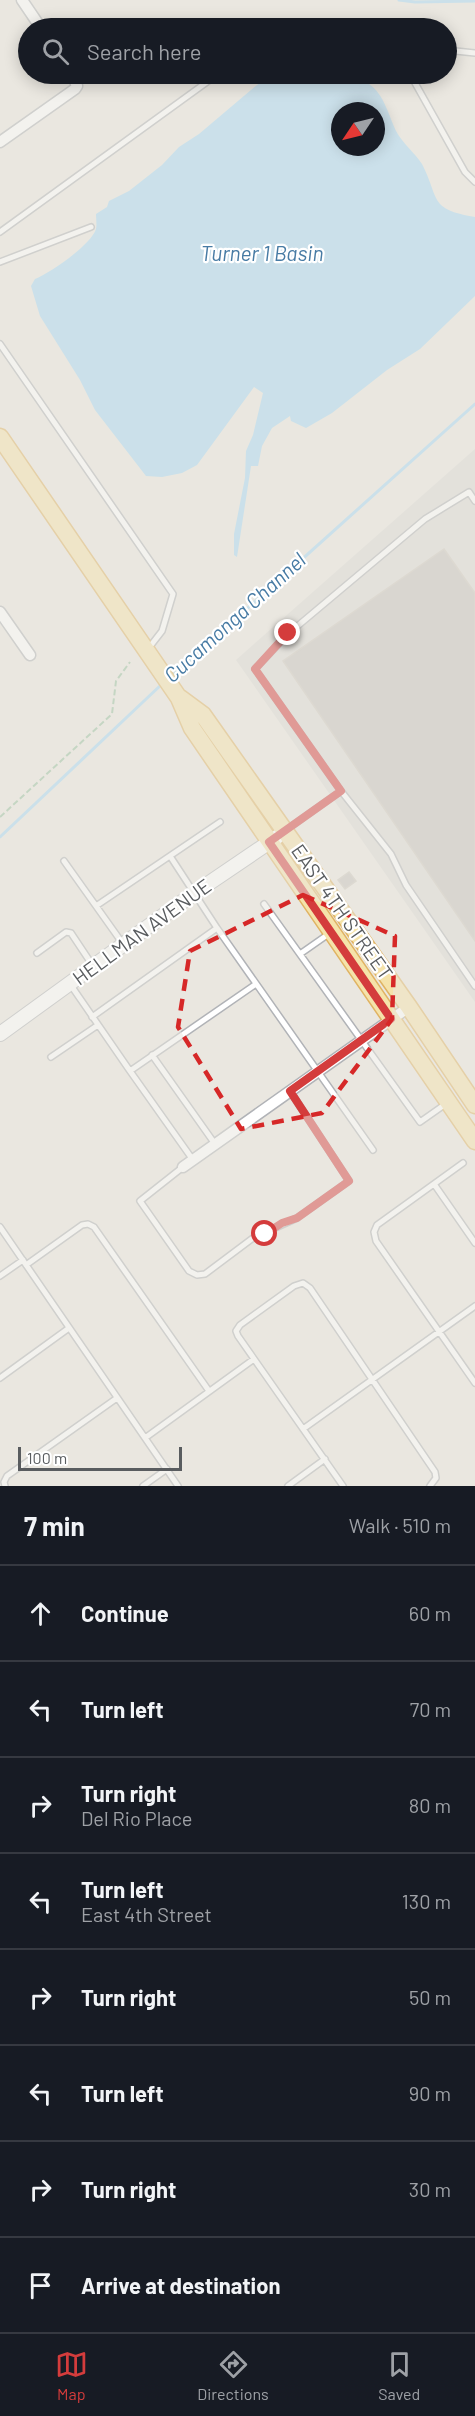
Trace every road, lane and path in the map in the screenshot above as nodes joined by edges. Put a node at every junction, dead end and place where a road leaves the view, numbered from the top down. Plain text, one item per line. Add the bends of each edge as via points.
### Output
1 (22, 0) edge
2 (34, 18) edge
3 (457, 51) edge
4 (475, 53) edge
5 (76, 84) edge
6 (204, 84) edge
7 (416, 84) edge
8 (0, 142) edge
9 (475, 182) edge
10 (91, 227) dead end
11 (0, 232) edge
12 (0, 262) edge
13 (0, 344) edge
14 (0, 437) edge
15 (475, 501) edge
16 (0, 612) edge
17 (147, 650) junction
18 (30, 655) dead end
19 (130, 662) dead end
20 (179, 698) junction
21 (341, 791) junction
22 (0, 817) edge
23 (220, 822) dead end
24 (285, 831) junction
25 (269, 842) junction
26 (170, 856) junction
27 (64, 861) dead end
28 (193, 894) junction
29 (264, 904) dead end
30 (96, 906) junction
31 (217, 928) junction
32 (332, 932) junction
33 (123, 945) junction
34 (37, 953) dead end
35 (300, 954) junction
36 (94, 967) junction
37 (70, 984) junction
38 (256, 984) junction
39 (475, 986) edge
40 (409, 1007) junction
41 (92, 1017) junction
42 (391, 1019) junction
43 (98, 1025) junction
44 (0, 1034) edge
45 (360, 1040) junction
46 (152, 1055) junction
47 (51, 1057) dead end
48 (130, 1071) junction
49 (316, 1072) junction
50 (290, 1091) junction
51 (448, 1102) junction
52 (475, 1105) edge
53 (475, 1141) edge
54 (215, 1144) junction
55 (373, 1150) dead end
56 (193, 1160) junction
57 (464, 1163) dead end
58 (183, 1167) joint
59 (434, 1184) junction
60 (0, 1227) edge
61 (475, 1244) edge
62 (24, 1262) junction
63 (0, 1276) edge
64 (475, 1306) edge
65 (69, 1328) junction
66 (439, 1332) junction
67 (254, 1359) junction
68 (0, 1378) edge
69 (372, 1379) junction
70 (475, 1383) edge
71 (209, 1391) junction
72 (117, 1398) junction
73 (303, 1428) junction
74 (145, 1438) junction
75 (325, 1459) junction
76 (166, 1469) junction
77 (5, 1486) edge
78 (143, 1486) edge
79 (178, 1486) edge
80 (288, 1486) edge
81 (343, 1486) edge
82 (430, 1486) edge

1 - 2 street
3 - 4 lane
5 - 8 street via 75,89
6 - 11 lane
7 - 9 lane via 465,172
10 - 12 lane
13 - 17 lane via 173,594 162,631
14 - 17 main road, EAST 4TH STREET
15 - 21 lane via 469,492 425,519 288,633 255,669
16 - 18 street
17 - 20 main road, EAST 4TH STREET
19 - 22 path via 116,681 112,714
20 - 24 main road, EAST 4TH STREET via 203,715
20 - 25 main road, EAST 4TH STREET via 192,728
21 - 24 lane
21 - 39 lane via 392,854 406,885
23 - 26 lane
24 - 25 street, HELLMAN AVENUE
24 - 40 main road, EAST 4TH STREET
25 - 28 street, HELLMAN AVENUE
25 - 32 main road, EAST 4TH STREET
26 - 28 lane
26 - 30 lane
27 - 30 lane
28 - 31 lane
28 - 33 street, HELLMAN AVENUE
29 - 35 lane
30 - 33 lane
31 - 38 lane
31 - 41 lane
32 - 35 lane
32 - 42 main road, EAST 4TH STREET
33 - 36 street, HELLMAN AVENUE
34 - 36 lane via 66,932 71,933
35 - 45 lane
36 - 37 street, HELLMAN AVENUE
37 - 41 lane
37 - 44 street, HELLMAN AVENUE
38 - 46 lane
38 - 49 lane
40 - 42 street
40 - 52 main road, EAST 4TH STREET
41 - 43 lane
42 - 45 street
42 - 51 main road, EAST 4TH STREET
43 - 47 lane
43 - 48 lane
45 - 49 street
45 - 51 lane via 420,1122
46 - 48 lane
46 - 54 lane
48 - 56 lane
49 - 50 street
49 - 55 lane
50 - 54 street
50 - 58 lane via 349,1181 297,1218 253,1238 205,1274 189,1271 140,1201
51 - 53 main road, EAST 4TH STREET
54 - 56 street
56 - 58 street
57 - 59 lane
59 - 61 lane
59 - 66 lane via 377,1225 374,1232 376,1241
60 - 62 lane
62 - 63 lane
62 - 65 lane
62 - 71 lane via 82,1225 94,1227
64 - 66 lane
65 - 68 lane
65 - 72 lane
66 - 69 lane
66 - 70 lane
67 - 69 lane via 236,1330 303,1283
67 - 71 lane
67 - 73 lane
69 - 73 lane
69 - 82 lane via 435,1472
71 - 74 lane
72 - 74 lane
72 - 77 lane via 7,1476
73 - 75 lane
74 - 76 lane
75 - 80 lane
75 - 81 lane
76 - 78 lane
76 - 79 lane

